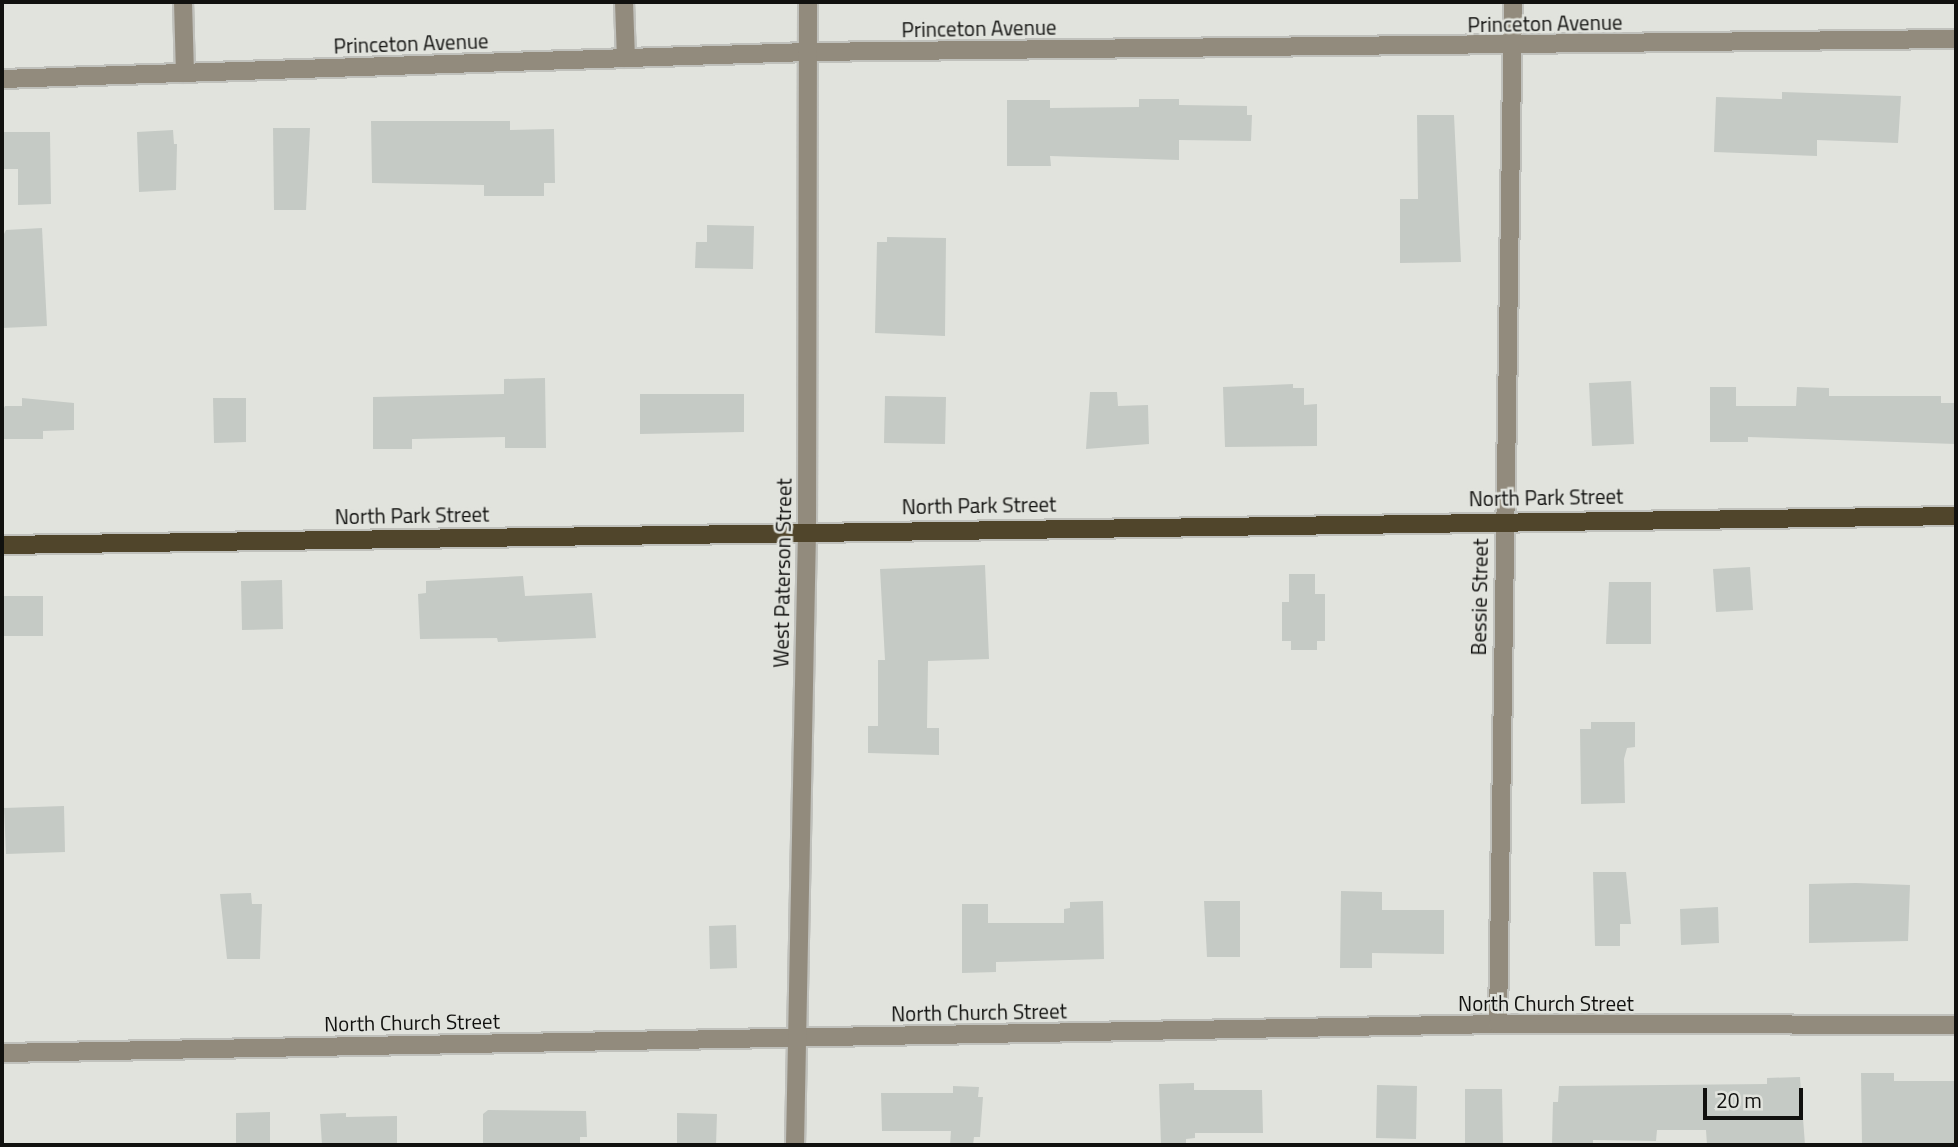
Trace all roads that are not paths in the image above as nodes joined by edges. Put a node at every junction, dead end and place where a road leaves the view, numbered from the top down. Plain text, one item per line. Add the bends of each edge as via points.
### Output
1 (183, 2) edge
2 (624, 2) edge
3 (808, 2) edge
4 (1513, 2) edge
5 (1956, 39) edge
6 (1512, 46) junction
7 (807, 52) junction
8 (626, 58) junction
9 (185, 73) junction
10 (2, 79) edge
11 (1956, 516) edge
12 (1502, 520) junction
13 (807, 530) junction
14 (2, 545) edge
15 (1498, 1024) junction
16 (1956, 1025) edge
17 (798, 1038) junction
18 (2, 1053) edge
19 (795, 1145) edge

1 - 9 street
2 - 8 street
3 - 7 street, West Paterson Street
4 - 6 street, Bessie Street
5 - 6 street, Princeton Avenue
6 - 7 street, Princeton Avenue
6 - 12 street, Bessie Street
7 - 8 street, Princeton Avenue
7 - 13 street, West Paterson Street
8 - 9 street, Princeton Avenue
9 - 10 street, Princeton Avenue
11 - 12 main road, North Park Street
12 - 13 main road, North Park Street
12 - 15 street, Bessie Street
13 - 14 main road, North Park Street
13 - 17 street, West Paterson Street
15 - 16 street, North Church Street
15 - 17 street, North Church Street
17 - 18 street, North Church Street
17 - 19 street, West Paterson Street

